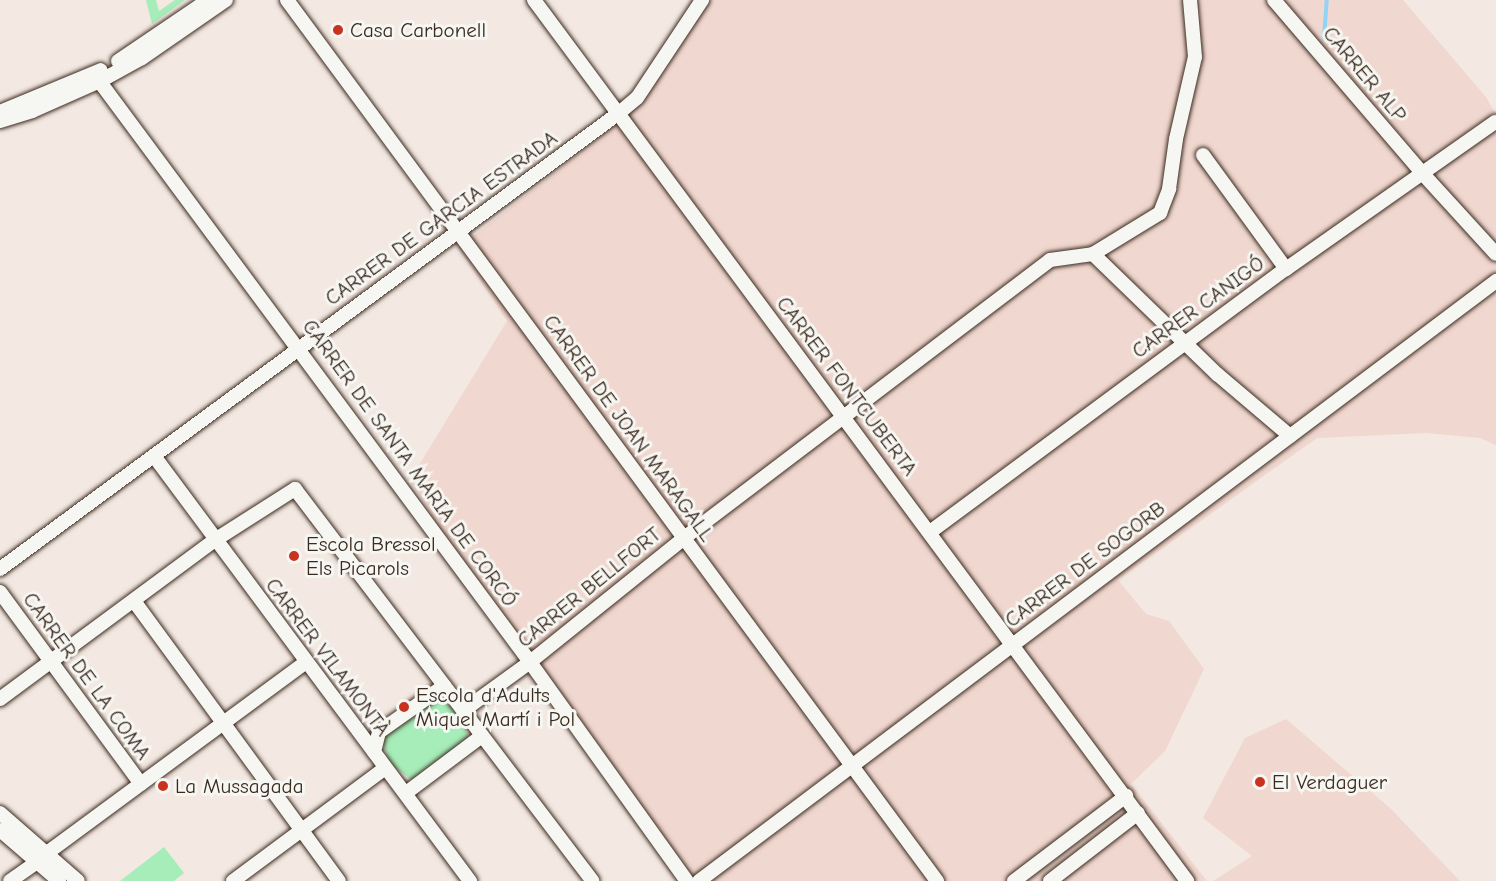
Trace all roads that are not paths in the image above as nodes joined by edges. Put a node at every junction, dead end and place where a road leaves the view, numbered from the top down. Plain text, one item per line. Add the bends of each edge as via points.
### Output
1 (208, 0) edge
2 (226, 0) edge
3 (287, 0) edge
4 (534, 0) edge
5 (702, 0) edge
6 (1190, 0) edge
7 (1275, 0) edge
8 (97, 77) junction
9 (0, 112) edge
10 (619, 113) junction
11 (0, 121) edge
12 (1495, 122) edge
13 (1203, 155) dead end
14 (1423, 174) junction
15 (458, 231) junction
16 (1093, 254) junction
17 (1496, 254) edge
18 (1286, 269) junction
19 (1496, 281) edge
20 (1186, 342) junction
21 (300, 348) junction
22 (843, 417) junction
23 (1290, 436) junction
24 (154, 456) junction
25 (930, 532) junction
26 (684, 538) junction
27 (215, 540) junction
28 (0, 569) edge
29 (0, 592) edge
30 (134, 601) junction
31 (1013, 644) junction
32 (530, 662) junction
33 (51, 663) junction
34 (305, 663) junction
35 (444, 686) junction
36 (0, 699) edge
37 (464, 711) junction
38 (224, 723) junction
39 (482, 736) junction
40 (374, 752) junction
41 (853, 765) junction
42 (385, 768) junction
43 (141, 784) junction
44 (406, 793) junction
45 (1126, 796) junction
46 (0, 813) edge
47 (1138, 813) junction
48 (0, 830) edge
49 (301, 830) junction
50 (42, 857) junction
51 (466, 880) edge
52 (10, 881) edge
53 (59, 881) edge
54 (78, 881) edge
55 (233, 881) edge
56 (339, 881) edge
57 (593, 881) edge
58 (687, 881) edge
59 (699, 881) edge
60 (937, 881) edge
61 (1014, 881) edge
62 (1050, 881) edge
63 (1187, 881) edge

1 - 8 street
2 - 8 street via 142,58
3 - 15 street, CARRER DE JOAN MARAGALL
4 - 10 street, CARRER FONTCUBERTA
5 - 10 street, CARRER DE GARCIA ESTRADA via 637,98
6 - 16 street via 1195,57 1169,189 1160,213
7 - 14 street, CARRER ALP
8 - 9 street
8 - 11 street via 32,111
8 - 21 street, CARRER DE SANTA MARIA DE CORCÓ
10 - 15 street, CARRER DE GARCIA ESTRADA
10 - 22 street, CARRER FONTCUBERTA
12 - 14 street, CARRER CANIGÓ
13 - 18 street
14 - 17 street, CARRER ALP
14 - 18 street, CARRER CANIGÓ
15 - 21 street, CARRER DE GARCIA ESTRADA
15 - 26 street, CARRER DE JOAN MARAGALL
16 - 20 street
16 - 22 street, CARRER BELLFORT via 1050,260
18 - 20 street, CARRER CANIGÓ
19 - 23 street, CARRER DE SOGORB
20 - 23 street
20 - 25 street, CARRER CANIGÓ
21 - 24 street, CARRER DE GARCIA ESTRADA
21 - 32 street, CARRER DE SANTA MARIA DE CORCÓ
22 - 25 street, CARRER FONTCUBERTA
22 - 26 street, CARRER BELLFORT
23 - 31 street, CARRER DE SOGORB
24 - 27 street, CARRER VILAMONTÀ
24 - 28 street, CARRER DE GARCIA ESTRADA
25 - 31 street, CARRER FONTCUBERTA
26 - 32 street, CARRER BELLFORT
26 - 41 street, CARRER DE JOAN MARAGALL
27 - 30 street
27 - 34 street, CARRER VILAMONTÀ
27 - 35 street via 296,489
29 - 33 street, CARRER DE LA COMA
30 - 33 street
30 - 38 street
31 - 41 street, CARRER DE SOGORB
31 - 45 street, CARRER FONTCUBERTA
32 - 37 street, CARRER BELLFORT
32 - 58 street, CARRER DE SANTA MARIA DE CORCÓ
33 - 36 street
33 - 43 street, CARRER DE LA COMA
34 - 38 street
34 - 40 street, CARRER VILAMONTÀ
35 - 37 street
35 - 40 street via 379,732
37 - 39 street
38 - 43 street
38 - 49 street
39 - 44 street
39 - 57 street
40 - 42 street, CARRER VILAMONTÀ
41 - 59 street, CARRER DE SOGORB
41 - 60 street, CARRER DE JOAN MARAGALL
42 - 44 street, CARRER VILAMONTÀ
42 - 49 street
43 - 50 street
44 - 51 street, CARRER VILAMONTÀ
45 - 47 street, CARRER FONTCUBERTA
45 - 61 street
46 - 50 street
47 - 62 street
47 - 63 street, CARRER FONTCUBERTA
48 - 50 street
49 - 55 street
49 - 56 street
50 - 52 street
50 - 53 street
50 - 54 street

